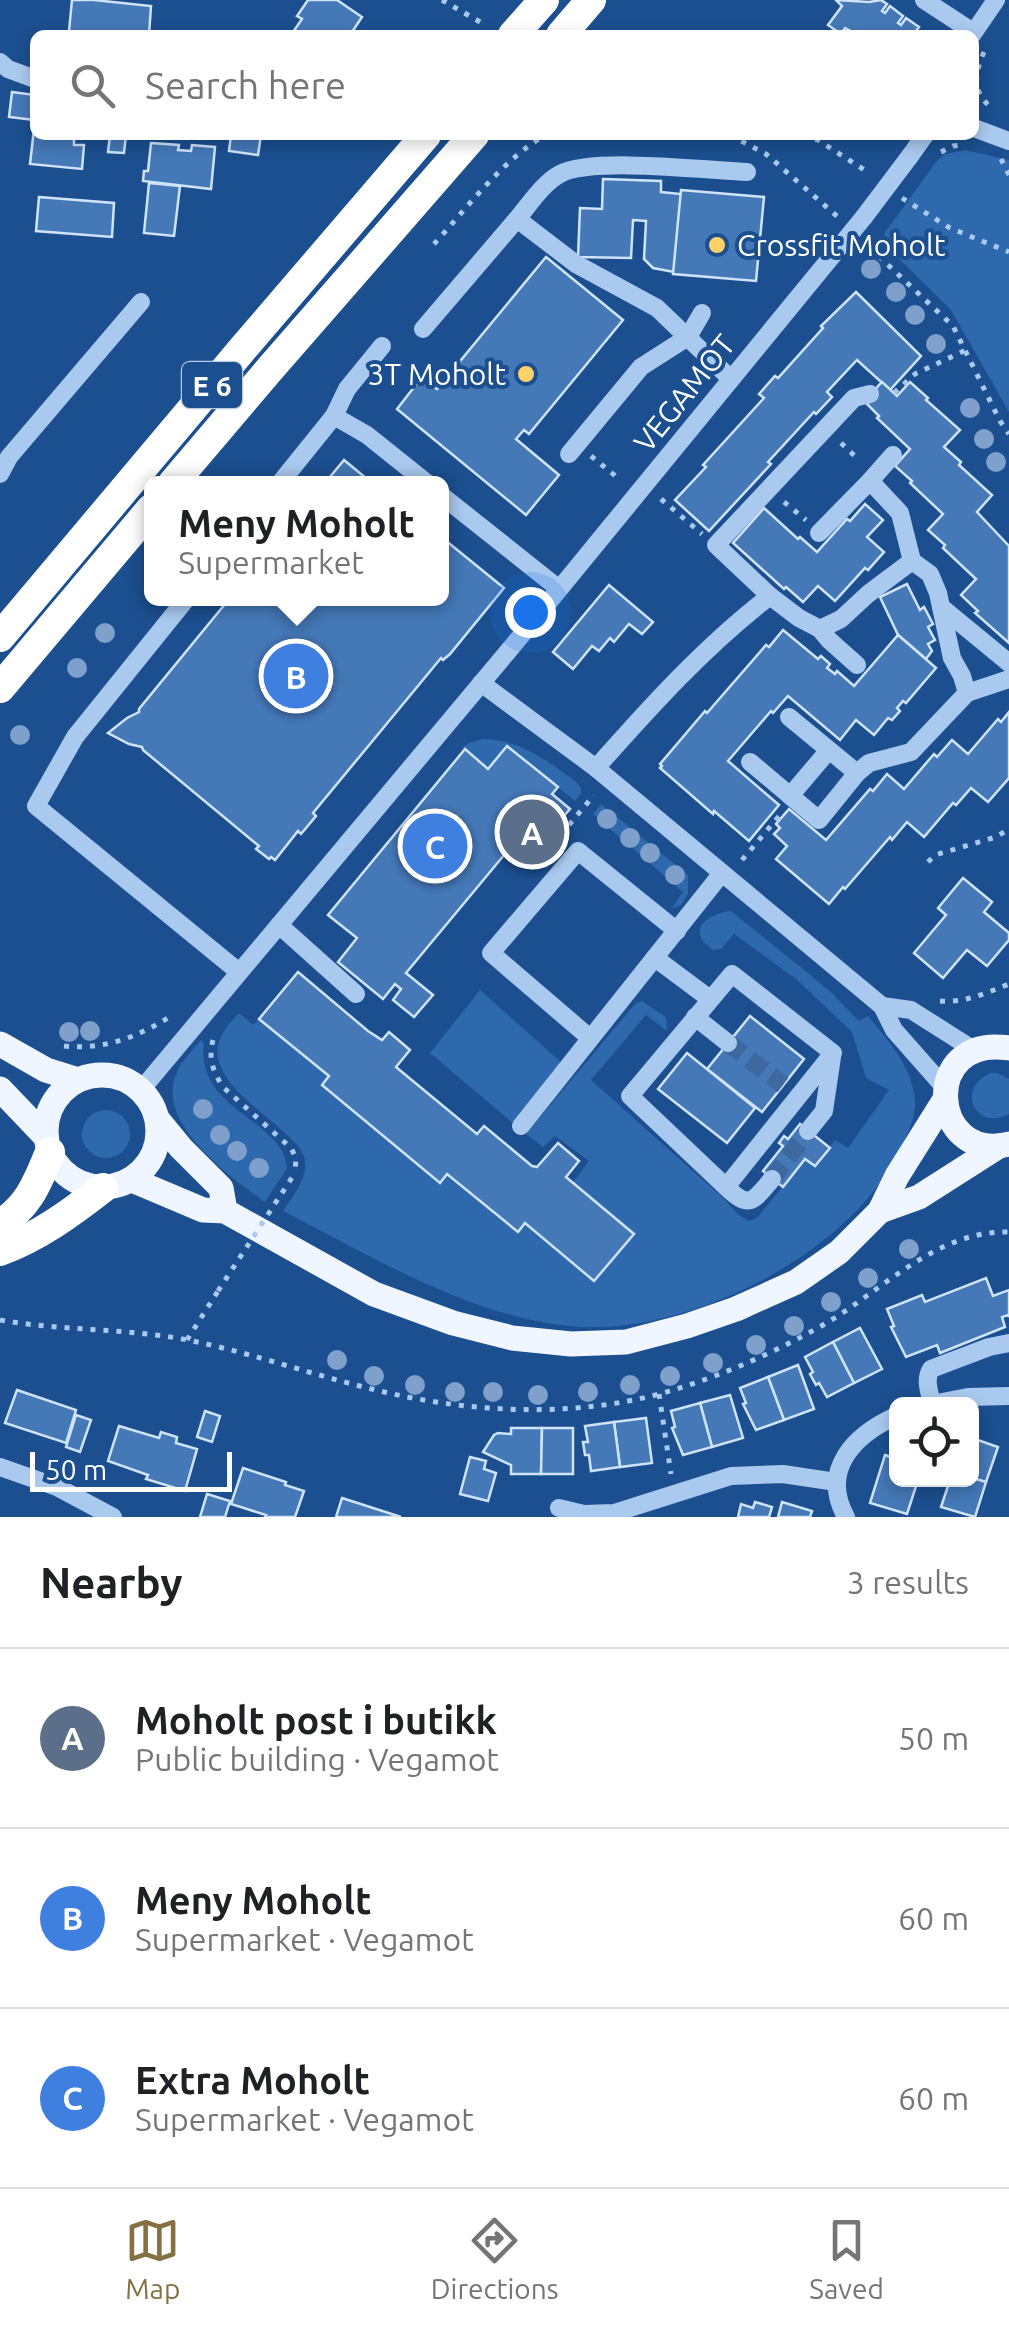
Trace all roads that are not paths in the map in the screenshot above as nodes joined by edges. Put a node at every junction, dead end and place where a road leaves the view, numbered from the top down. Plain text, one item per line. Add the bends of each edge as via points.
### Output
1 (544, 0) edge
2 (924, 0) edge
3 (996, 0) edge
4 (517, 30) edge
5 (969, 30) edge
6 (979, 34) edge
7 (0, 62) edge
8 (30, 77) edge
9 (979, 137) edge
10 (422, 140) edge
11 (470, 140) edge
12 (921, 140) edge
13 (1009, 141) edge
14 (746, 172) dead end
15 (517, 219) junction
16 (140, 302) dead end
17 (702, 314) dead end
18 (423, 329) dead end
19 (688, 337) junction
20 (382, 346) dead end
21 (731, 379) junction
22 (870, 394) dead end
23 (334, 416) junction
24 (569, 454) dead end
25 (894, 455) dead end
26 (0, 474) edge
27 (180, 476) edge
28 (286, 476) edge
29 (417, 476) edge
30 (870, 481) junction
31 (449, 501) edge
32 (144, 517) edge
33 (813, 527) road end
34 (912, 560) junction
35 (558, 588) junction
36 (770, 596) junction
37 (181, 606) edge
38 (941, 607) junction
39 (820, 628) junction
40 (0, 637) edge
41 (1009, 663) edge
42 (857, 664) dead end
43 (1009, 679) edge
44 (482, 683) junction
45 (0, 688) edge
46 (967, 693) junction
47 (789, 717) dead end
48 (830, 750) junction
49 (750, 762) dead end
50 (596, 768) junction
51 (858, 772) junction
52 (794, 799) junction
53 (722, 874) junction
54 (279, 925) junction
55 (677, 931) junction
56 (655, 958) junction
57 (239, 972) junction
58 (356, 994) dead end
59 (710, 1000) junction
60 (882, 1006) junction
61 (696, 1017) junction
62 (590, 1038) junction
63 (728, 1043) tunnel mouth
64 (0, 1044) edge
65 (996, 1046) edge
66 (833, 1053) junction
67 (78, 1080) junction
68 (0, 1089) edge
69 (141, 1090) junction
70 (945, 1095) junction
71 (158, 1120) junction
72 (521, 1126) dead end
73 (808, 1131) tunnel mouth
74 (48, 1144) junction
75 (1004, 1145) edge
76 (772, 1179) tunnel mouth
77 (118, 1184) junction
78 (726, 1187) junction
79 (225, 1210) junction
80 (880, 1212) junction
81 (0, 1224) edge
82 (0, 1251) edge
83 (1009, 1343) edge
84 (1009, 1396) edge
85 (931, 1397) edge
86 (979, 1397) edge
87 (889, 1420) edge
88 (0, 1467) edge
89 (836, 1482) junction
90 (559, 1508) dead end
91 (113, 1517) edge
92 (846, 1517) edge

1 - 4 highway
2 - 5 street
3 - 6 street
7 - 8 street
9 - 13 street
10 - 40 highway, E 6
11 - 27 highway, E 6
12 - 21 street, VEGAMOT, bridge
14 - 15 street via 602,165 568,170
15 - 18 street
15 - 19 street via 576,264 657,308
16 - 26 street
17 - 19 street
19 - 21 street
19 - 24 street via 645,364
20 - 23 street
21 - 35 street, VEGAMOT
22 - 36 street via 854,398 716,545
23 - 28 street
23 - 29 street
25 - 30 street
30 - 33 street
30 - 34 street via 900,513
31 - 35 street
32 - 45 highway
34 - 38 street via 930,574
34 - 39 street via 841,619
35 - 44 street, VEGAMOT
36 - 39 street
36 - 50 street via 693,663
37 - 57 street via 76,736 36,806
38 - 41 street
38 - 46 street
39 - 42 street
43 - 46 street
44 - 50 street
44 - 54 street, VEGAMOT
46 - 51 street via 911,752
47 - 48 street
48 - 51 street
48 - 52 street
49 - 52 street
50 - 53 street
51 - 52 street via 819,820
53 - 55 street
53 - 60 street
54 - 57 street, VEGAMOT
54 - 58 street
55 - 56 street
55 - 62 street via 578,851 491,953
56 - 59 street
56 - 62 street
57 - 69 street, VEGAMOT
59 - 61 street
59 - 66 street via 732,974
60 - 65 street via 911,1010
60 - 70 street
61 - 63 street
61 - 78 street via 630,1096
62 - 72 street
64 - 67 main road
65 - 70 main road via 957,1062
66 - 73 street via 824,1111
66 - 78 street via 791,1091
67 - 69 main road via 111,1076
67 - 74 main road via 50,1110
68 - 74 main road
69 - 71 main road
70 - 75 main road via 948,1116 961,1134 976,1143
70 - 80 main road
71 - 77 main road via 154,1154
71 - 79 main road via 221,1188
74 - 77 main road via 70,1178 86,1186
74 - 81 highway via 34,1191
75 - 80 main road via 919,1197
76 - 78 street via 746,1202
77 - 79 main road via 203,1210
77 - 82 highway
79 - 80 main road via 374,1294 452,1323 571,1344 626,1342 736,1309 796,1282
83 - 85 street via 930,1369
84 - 86 street
87 - 89 street via 848,1452
88 - 91 street via 57,1486
89 - 90 street via 731,1476 614,1513
89 - 92 street

